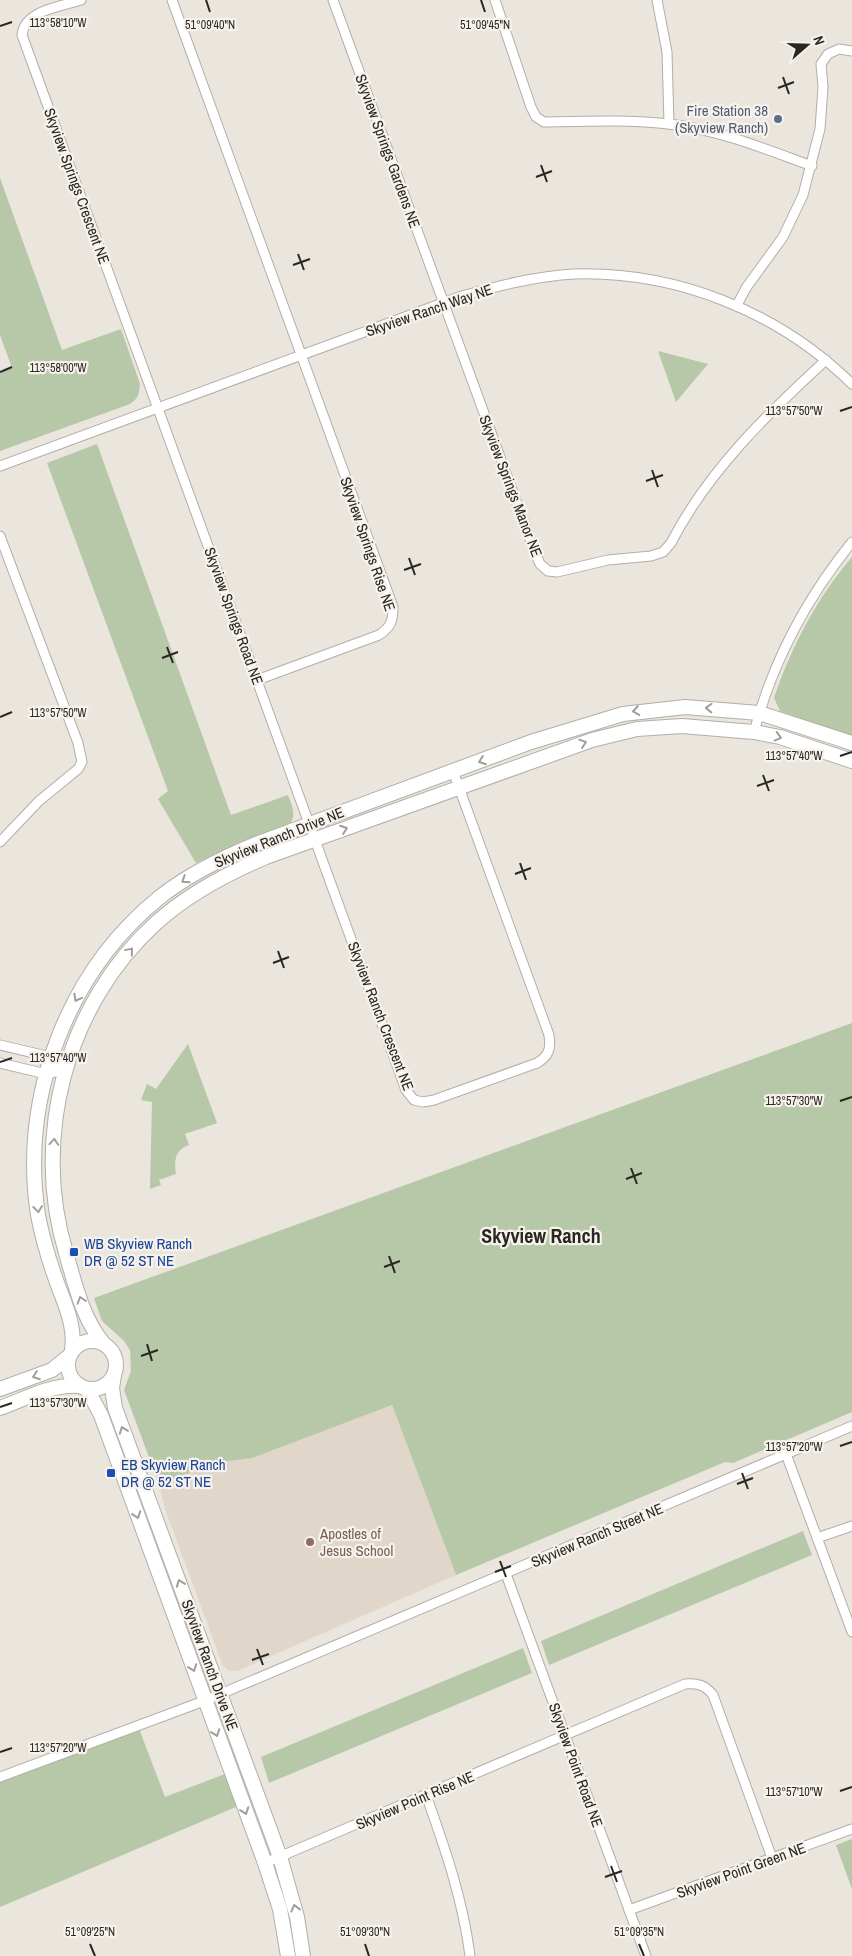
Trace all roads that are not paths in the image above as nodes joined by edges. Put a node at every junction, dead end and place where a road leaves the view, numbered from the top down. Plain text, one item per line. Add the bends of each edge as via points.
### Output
1 (81, 0) edge
2 (172, 0) edge
3 (334, 0) edge
4 (496, 0) edge
5 (657, 0) edge
6 (852, 51) edge
7 (669, 124) junction
8 (812, 166) junction
9 (443, 303) junction
10 (737, 305) junction
11 (300, 356) junction
12 (826, 360) junction
13 (852, 384) edge
14 (158, 407) junction
15 (0, 466) edge
16 (0, 536) edge
17 (852, 542) edge
18 (257, 680) junction
19 (759, 713) junction
20 (754, 732) junction
21 (852, 743) edge
22 (852, 761) edge
23 (453, 771) junction
24 (459, 787) junction
25 (310, 824) junction
26 (315, 839) junction
27 (0, 842) edge
28 (0, 1045) edge
29 (51, 1057) junction
30 (0, 1063) edge
31 (65, 1070) junction
32 (46, 1074) junction
33 (103, 1343) junction
34 (70, 1354) junction
35 (114, 1376) junction
36 (83, 1388) junction
37 (0, 1389) edge
38 (0, 1408) edge
39 (852, 1426) edge
40 (786, 1454) junction
41 (852, 1526) edge
42 (817, 1538) junction
43 (506, 1574) junction
44 (852, 1632) edge
45 (221, 1694) junction
46 (204, 1701) junction
47 (565, 1735) junction
48 (0, 1777) edge
49 (426, 1795) junction
50 (852, 1829) edge
51 (280, 1857) junction
52 (772, 1858) junction
53 (265, 1863) junction
54 (629, 1910) junction
55 (288, 1956) edge
56 (303, 1956) edge
57 (470, 1956) edge
58 (646, 1956) edge

1 - 14 street, Skyview Springs Crescent NE via 31,16 23,25 22,35
2 - 11 street
3 - 9 street, Skyview Springs Gardens NE
4 - 7 street via 536,117 544,122
5 - 7 street via 667,52
6 - 8 street via 840,49 828,54 821,64 822,109
7 - 8 street via 741,140
8 - 10 street via 783,237
9 - 10 street, Skyview Ranch Way NE via 490,288 573,274 636,278 700,292
9 - 11 street, Skyview Ranch Way NE
9 - 12 street, Skyview Springs Manor NE via 534,550 540,564 548,571 663,552 710,481 743,441
10 - 12 street, Skyview Ranch Way NE via 781,328
11 - 14 street, Skyview Ranch Way NE
11 - 18 street, Skyview Springs Rise NE via 393,607 393,619 388,629 379,635
12 - 13 street, Skyview Ranch Way NE
14 - 15 street, Skyview Ranch Way NE
14 - 18 street, Skyview Springs Road NE
16 - 27 street via 78,743 82,762
17 - 19 street via 817,589 788,638
18 - 25 street, Skyview Springs Road NE
19 - 20 street
19 - 21 street, Skyview Ranch Drive NE
19 -> 23 street, Skyview Ranch Drive NE via 685,707 623,714 570,729
20 -> 22 street, Skyview Ranch Drive NE via 780,737
24 -> 20 street, Skyview Ranch Drive NE via 615,733 682,726
23 - 24 street, Skyview Ranch Crescent NE
23 - 25 street, Skyview Ranch Drive NE
26 -> 24 street, Skyview Ranch Drive NE
24 - 26 street, Skyview Ranch Crescent NE via 550,1035 546,1058 537,1063 434,1100 414,1100 406,1090
25 - 26 street, Skyview Ranch Crescent NE
25 -> 29 street, Skyview Ranch Drive NE via 228,856 172,888 141,914 108,950 79,994
31 -> 26 street, Skyview Ranch Drive NE via 77,1037 102,989 133,947 156,924 201,890 236,870
28 - 29 street
29 - 31 street
29 - 32 street, Skyview Ranch Drive NE
30 - 32 street
31 - 32 street
33 -> 31 street, Skyview Ranch Drive NE via 86,1317 61,1239 56,1212 52,1159
32 -> 34 street, Skyview Ranch Drive NE via 37,1127 35,1186 44,1240 72,1329
33 - 34 street via 89,1340
33 - 35 street via 116,1361
34 - 36 street via 67,1365 70,1377
34 -> 37 street via 52,1370
35 - 36 street via 103,1387
45 -> 35 street, Skyview Ranch Drive NE via 115,1410
36 - 38 street via 68,1385
36 -> 46 street, Skyview Ranch Drive NE via 101,1415
39 - 40 street, Skyview Ranch Street NE
40 - 42 street
40 - 43 street, Skyview Ranch Street NE
41 - 42 street
42 - 44 street
43 - 45 street, Skyview Ranch Street NE
43 - 47 street, Skyview Point Road NE
45 - 46 street, Skyview Ranch Street NE
45 - 51 street, Skyview Ranch Drive NE
46 - 48 street, Skyview Ranch Street NE
46 -> 53 street, Skyview Ranch Drive NE
47 - 49 street, Skyview Point Rise NE
47 - 52 street, Skyview Point Rise NE via 686,1684 706,1687 713,1696
47 - 54 street, Skyview Point Road NE
49 - 51 street, Skyview Point Rise NE
49 - 57 street via 457,1886
50 - 52 street, Skyview Point Green NE
51 - 53 street, Skyview Point Rise NE
56 -> 51 street, Skyview Ranch Drive NE via 297,1916
52 - 54 street, Skyview Point Green NE
53 - 55 street, Skyview Ranch Drive NE via 280,1910
54 - 58 street, Skyview Point Road NE

